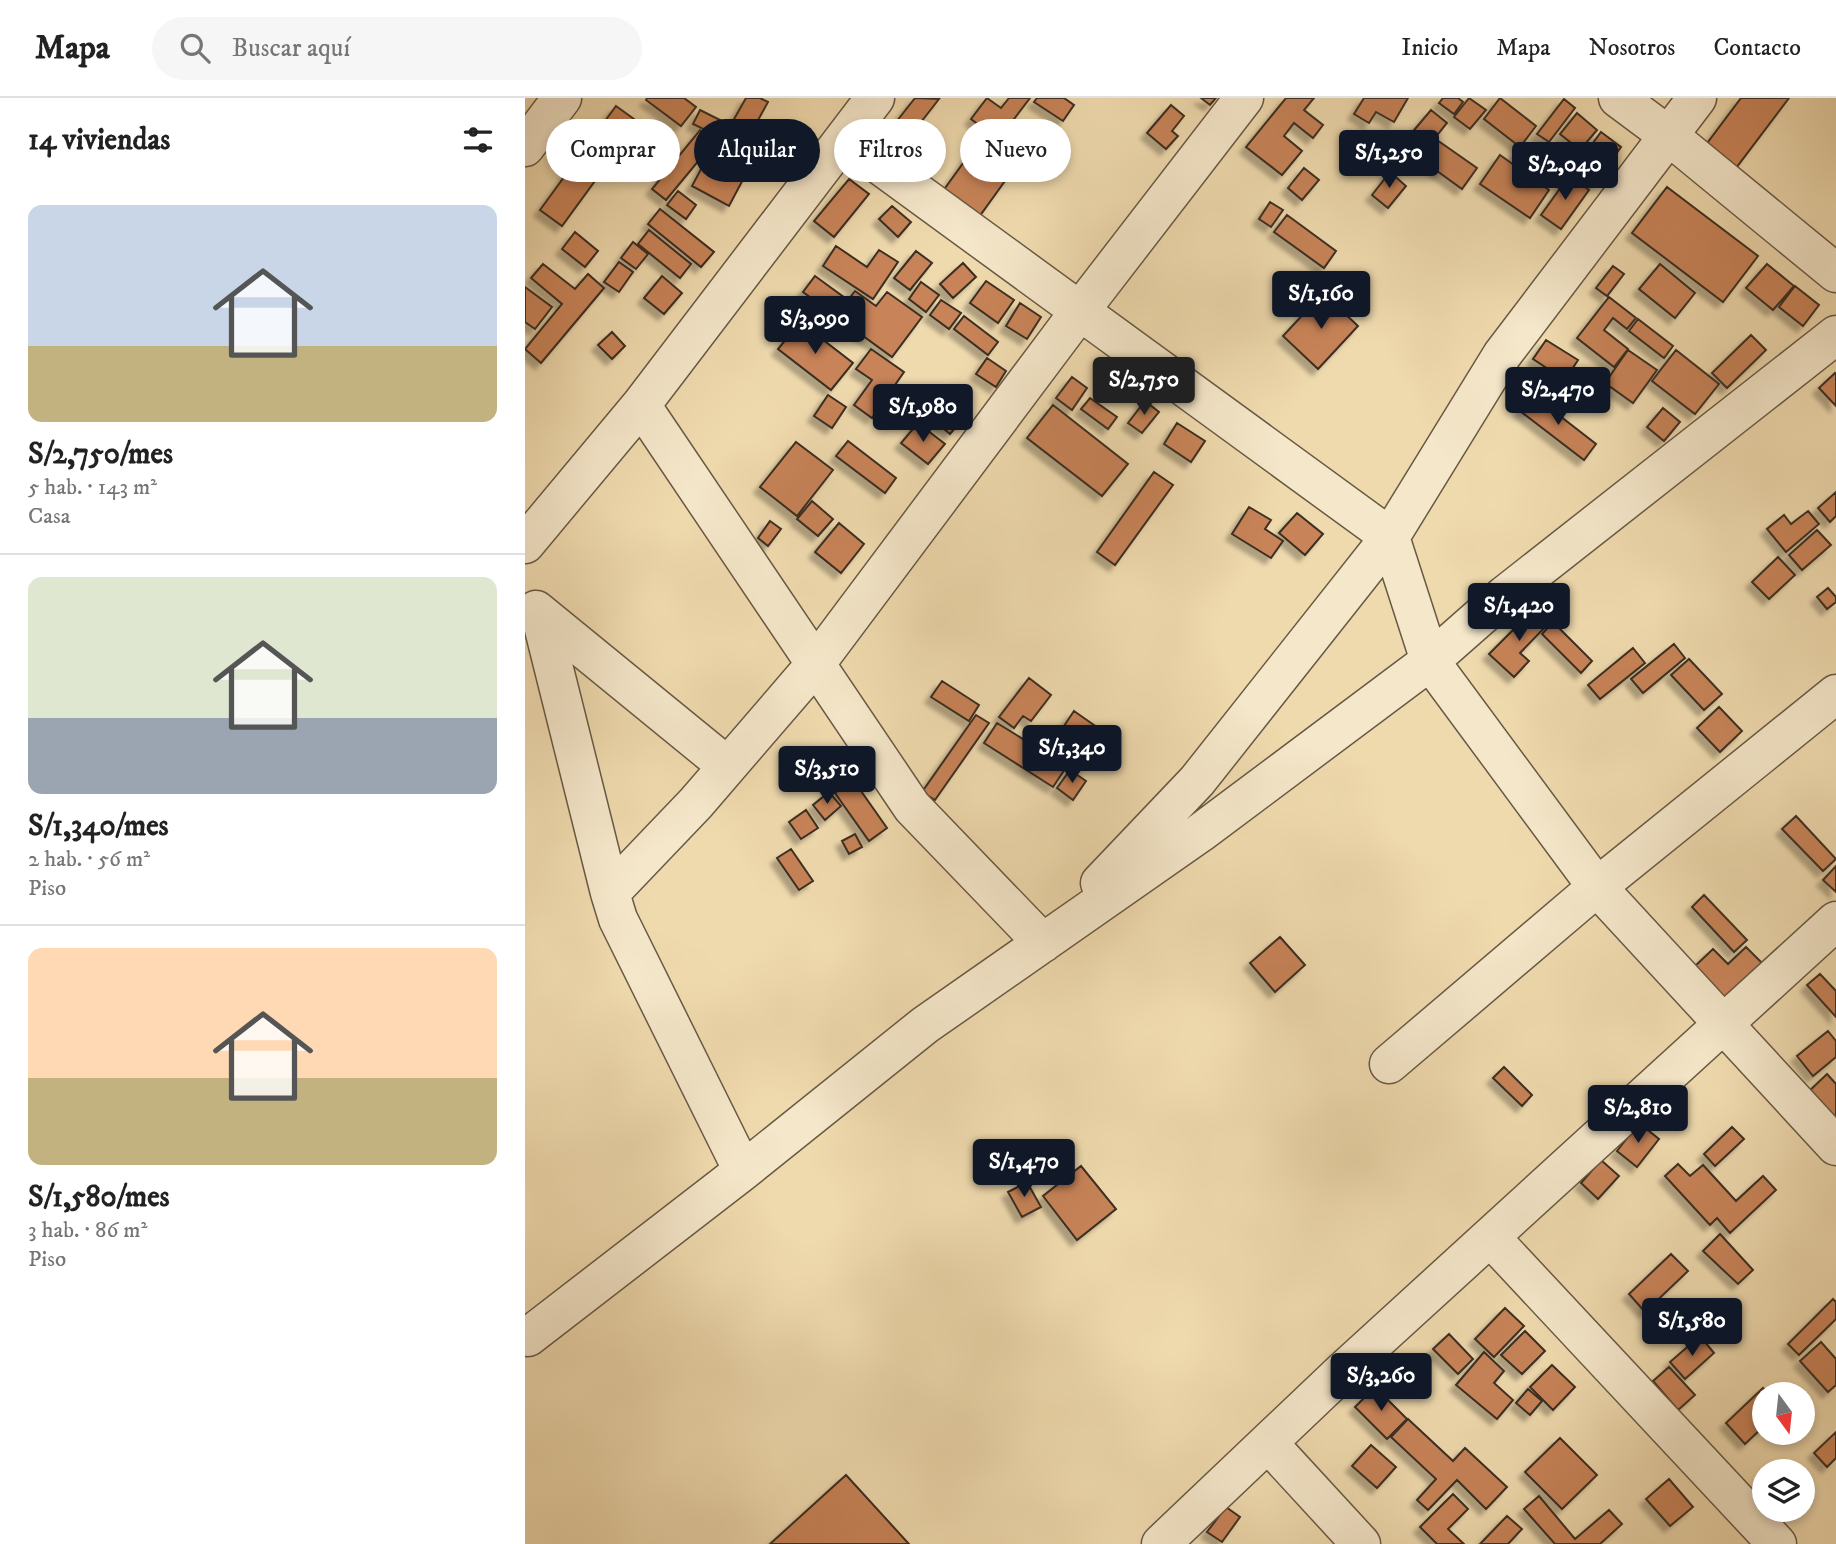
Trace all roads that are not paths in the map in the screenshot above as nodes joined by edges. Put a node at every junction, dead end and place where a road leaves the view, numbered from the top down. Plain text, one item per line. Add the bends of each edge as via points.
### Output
1 (562, 98) edge
2 (875, 98) edge
3 (1244, 98) edge
4 (1618, 98) edge
5 (1697, 98) edge
6 (859, 119) edge
7 (1669, 136) junction
8 (525, 147) edge
9 (834, 151) edge
10 (902, 182) edge
11 (1836, 273) edge
12 (1079, 312) junction
13 (1836, 335) edge
14 (641, 405) junction
15 (1390, 537) junction
16 (525, 544) edge
17 (533, 607) edge
18 (1430, 662) junction
19 (814, 666) junction
20 (1836, 694) edge
21 (727, 766) junction
22 (1597, 887) junction
23 (610, 892) junction
24 (1836, 921) edge
25 (1043, 943) junction
26 (1724, 1024) junction
27 (1389, 1064) dead end
28 (1836, 1146) edge
29 (743, 1171) junction
30 (1491, 1238) junction
31 (528, 1338) dead end
32 (1269, 1444) junction
33 (1161, 1544) edge
34 (1361, 1544) edge
35 (1777, 1544) edge

1 - 8 street
2 - 6 street
3 - 12 street
4 - 7 street
5 - 7 street
7 - 11 street
7 - 15 street via 1501,355
9 - 14 street
10 - 12 street
12 - 15 street
12 - 19 street
13 - 18 street via 1505,595
14 - 16 street
14 - 19 street
15 - 18 street
15 - 25 street via 1197,781
17 - 21 street
17 - 23 street
18 - 22 street
18 - 25 street
19 - 21 street
19 - 25 street via 912,807
20 - 22 street
21 - 23 street
22 - 26 street
22 - 27 street
23 - 29 street via 618,919
24 - 26 street
25 - 29 street via 925,1025
26 - 28 street
26 - 30 street
29 - 31 street
30 - 32 street
30 - 35 street
32 - 33 street
32 - 34 street

